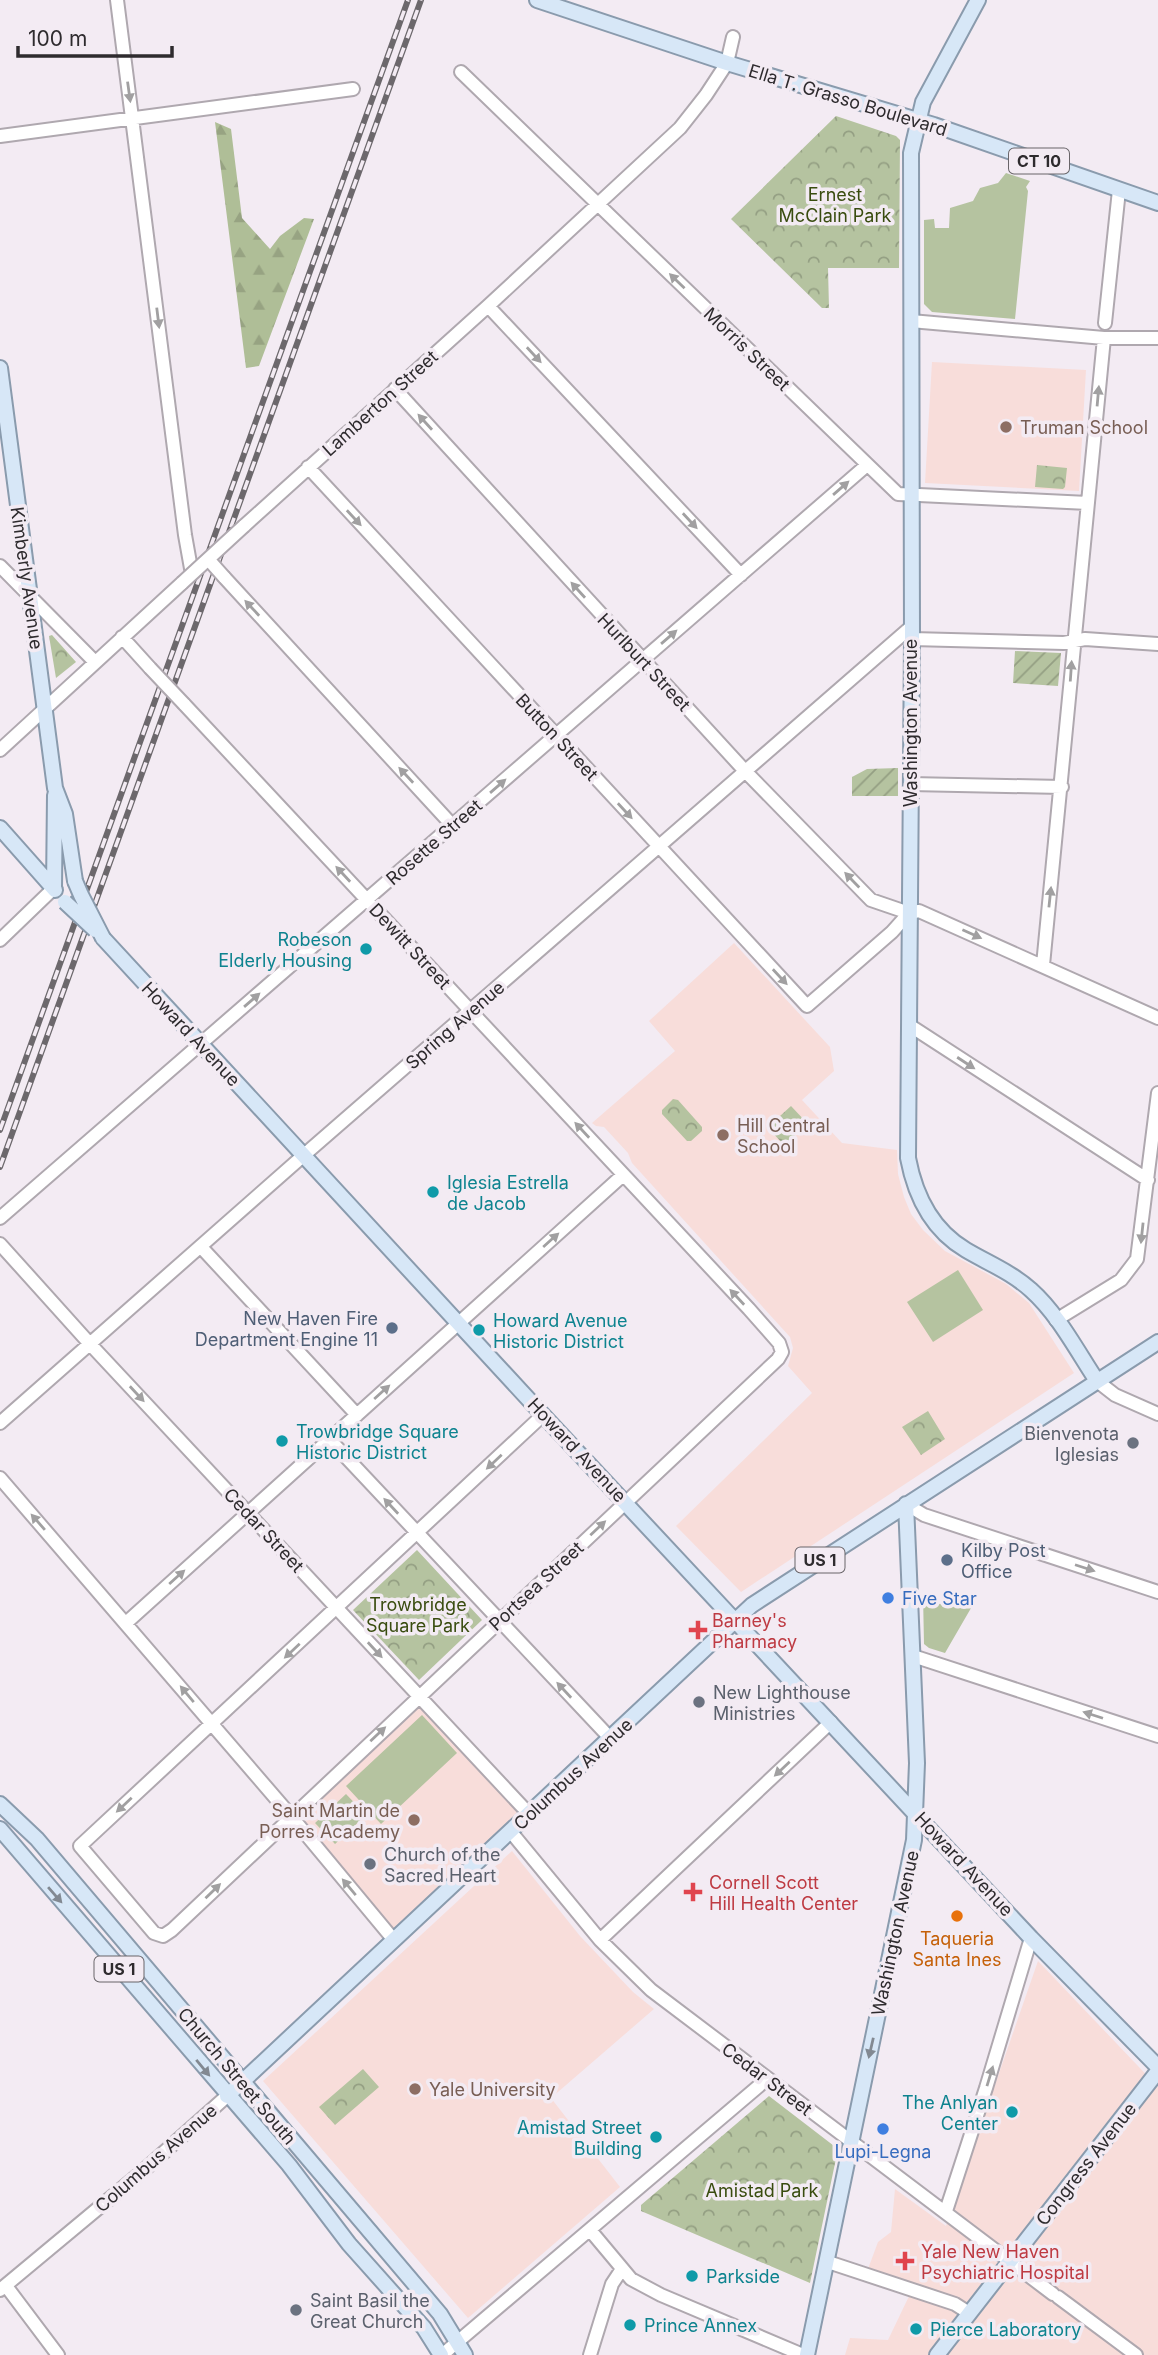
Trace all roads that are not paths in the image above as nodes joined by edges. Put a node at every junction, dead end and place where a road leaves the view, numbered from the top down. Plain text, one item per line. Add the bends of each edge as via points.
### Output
1 (117, 0) edge
2 (537, 0) edge
3 (978, 0) edge
4 (733, 37) dead end
5 (727, 63) junction
6 (461, 72) dead end
7 (353, 89) dead end
8 (133, 118) junction
9 (919, 121) junction
10 (0, 136) edge
11 (1119, 190) junction
12 (598, 204) junction
13 (1158, 204) edge
14 (488, 306) junction
15 (911, 321) junction
16 (1105, 323) dead end
17 (1104, 338) junction
18 (1158, 338) edge
19 (0, 368) edge
20 (395, 389) junction
21 (5, 452) edge
22 (867, 465) junction
23 (308, 467) junction
24 (910, 496) junction
25 (1088, 503) junction
26 (208, 559) junction
27 (0, 566) edge
28 (188, 574) junction
29 (741, 575) junction
30 (29, 598) junction
31 (911, 633) junction
32 (122, 637) junction
33 (1073, 642) junction
34 (1158, 644) edge
35 (642, 660) junction
36 (95, 662) junction
37 (45, 708) junction
38 (556, 736) junction
39 (0, 750) edge
40 (746, 771) junction
41 (910, 784) junction
42 (1062, 787) junction
43 (55, 788) junction
44 (452, 825) junction
45 (0, 828) edge
46 (659, 847) junction
47 (54, 888) junction
48 (368, 900) junction
49 (909, 913) junction
50 (103, 938) junction
51 (0, 940) edge
52 (1043, 965) junction
53 (471, 1011) junction
54 (1158, 1018) edge
55 (909, 1025) junction
56 (201, 1045) junction
57 (1158, 1093) edge
58 (304, 1155) junction
59 (623, 1175) junction
60 (1148, 1180) junction
61 (0, 1218) edge
62 (0, 1244) edge
63 (201, 1247) junction
64 (1056, 1320) junction
65 (459, 1323) junction
66 (1158, 1342) edge
67 (90, 1344) junction
68 (782, 1348) joint
69 (1097, 1381) junction
70 (1158, 1414) edge
71 (357, 1415) junction
72 (543, 1415) junction
73 (0, 1423) edge
74 (330, 1440) junction
75 (0, 1478) edge
76 (626, 1502) junction
77 (906, 1504) junction
78 (248, 1513) junction
79 (417, 1534) junction
80 (1158, 1592) edge
81 (337, 1609) junction
82 (736, 1620) junction
83 (499, 1621) junction
84 (126, 1623) junction
85 (913, 1656) junction
86 (418, 1697) junction
87 (831, 1722) junction
88 (212, 1725) junction
89 (1158, 1736) edge
90 (611, 1739) junction
91 (0, 1804) edge
92 (915, 1812) junction
93 (530, 1815) junction
94 (291, 1817) junction
95 (0, 1829) edge
96 (511, 1832) junction
97 (6, 1839) edge
98 (1031, 1938) junction
99 (393, 1939) junction
100 (600, 1940) junction
101 (1158, 2069) edge
102 (767, 2079) junction
103 (243, 2081) junction
104 (227, 2096) junction
105 (852, 2143) junction
106 (946, 2211) junction
107 (590, 2230) junction
108 (828, 2262) junction
109 (1010, 2262) junction
110 (622, 2269) junction
111 (3, 2288) edge
112 (392, 2292) junction
113 (424, 2295) junction
114 (969, 2313) junction
115 (462, 2348) edge
116 (58, 2355) edge
117 (441, 2355) edge
118 (590, 2355) edge
119 (805, 2355) edge
120 (937, 2355) edge
121 (1136, 2355) edge

1 -> 8 street
2 - 5 main road, Ella T. Grasso Boulevard / CT 10
3 - 9 main road, Washington Avenue via 923,102
4 - 5 street, Lamberton Street
5 - 9 main road, Ella T. Grasso Boulevard / CT 10
5 - 12 street, Lamberton Street via 680,128
6 - 12 street, Morris Street
7 - 8 street
8 - 10 street
8 -> 28 street
9 - 11 main road, Ella T. Grasso Boulevard / CT 10
9 - 15 main road, Washington Avenue via 910,166
11 - 13 main road, Ella T. Grasso Boulevard / CT 10
11 - 16 street
12 - 14 street, Lamberton Street
22 -> 12 street, Morris Street
14 - 20 street, Lamberton Street
14 -> 29 street
15 - 17 street
15 - 24 main road, Washington Avenue
17 - 18 street
25 -> 17 street
19 - 21 main road, Kimberly Avenue
20 - 23 street, Lamberton Street
35 -> 20 street, Hurlburt Street
21 - 30 main road, Kimberly Avenue
22 - 24 street, Morris Street via 898,494
29 -> 22 street, Rosette Street
23 - 26 street, Lamberton Street, bridge
23 -> 38 street, Button Street
24 - 25 street, Morris Street
24 - 31 main road, Washington Avenue
25 - 33 street
26 - 28 street, Lamberton Street, bridge
44 -> 26 street, bridge
27 - 30 street
28 - 32 street, Lamberton Street
35 -> 29 street, Rosette Street
30 - 36 street
30 - 37 main road, Kimberly Avenue
31 - 33 street
31 - 40 street, Spring Avenue
31 - 41 main road, Washington Avenue
32 - 36 street, Lamberton Street
48 -> 32 street, Dewitt Street, bridge
33 - 34 street
42 -> 33 street
35 - 38 street, Rosette Street
35 - 40 street, Hurlburt Street
36 - 37 street, Lamberton Street
37 - 39 street, Lamberton Street
37 - 43 main road, Kimberly Avenue
44 -> 38 street, Rosette Street
38 -> 46 street, Button Street
40 - 46 street, Spring Avenue
49 -> 40 street, Hurlburt Street via 871,900
41 - 42 street
41 - 49 main road, Washington Avenue
52 -> 42 street
43 - 47 main road
43 - 50 main road, bridge via 65,814 75,881
44 - 48 street, Rosette Street
45 - 47 main road, Howard Avenue
46 -> 49 street, Button Street via 807,1006
46 - 53 street, Spring Avenue
47 - 50 main road, Howard Avenue, bridge
47 - 51 street
48 - 53 street, Dewitt Street
56 -> 48 street, Rosette Street
49 -> 52 street, Hurlburt Street via 919,911
49 - 55 main road, Washington Avenue
50 - 56 main road, Howard Avenue
52 - 54 street, Hurlburt Street
53 - 58 street, Spring Avenue
59 -> 53 street, Dewitt Street
55 -> 60 street
55 - 64 main road, Washington Avenue via 908,1158 923,1205 950,1239 1022,1282
56 - 58 main road, Howard Avenue
56 - 61 street, Rosette Street
57 - 60 street
58 - 63 street, Spring Avenue
58 - 65 main road, Howard Avenue
65 -> 59 street
68 -> 59 street, Dewitt Street
60 -> 64 street via 1139,1254 1130,1271
62 - 67 street, Cedar Street
63 - 67 street, Spring Avenue
63 - 71 street
64 - 69 main road, Washington Avenue
71 -> 65 street
65 - 72 main road, Howard Avenue
66 - 69 main road, Columbus Avenue / US 1
67 - 73 street, Spring Avenue
67 -> 78 street, Cedar Street
68 - 76 street, Portsea Street via 778,1359
69 - 70 street via 1115,1395
69 - 77 main road, Columbus Avenue / US 1
71 - 74 street
72 - 76 main road, Howard Avenue
72 -> 79 street
74 - 78 street
79 -> 74 street
84 -> 75 street
76 - 82 main road, Howard Avenue
83 -> 76 street, Portsea Street
77 -> 80 street via 924,1516
77 - 82 main road, Columbus Avenue / US 1
77 - 85 main road, Washington Avenue
78 - 81 street, Cedar Street
84 -> 78 street
79 - 81 street
79 - 83 street
81 -> 86 street, Cedar Street
81 -> 88 street
82 - 87 main road, Howard Avenue
82 - 90 main road, Columbus Avenue / US 1
83 - 86 street, Portsea Street
90 -> 83 street
88 -> 84 street
89 -> 85 street
85 - 92 main road, Washington Avenue
86 - 93 street, Cedar Street
94 -> 86 street, Portsea Street
87 - 92 main road, Howard Avenue
87 -> 100 street
88 - 94 street
88 -> 94 street, Portsea Street via 80,1846 154,1933 163,1936 172,1930
90 - 93 main road, Columbus Avenue / US 1
91 - 103 main road, Church Street South / US 1 via 37,1839
92 - 98 main road, Howard Avenue
92 -> 105 main road, Washington Avenue via 914,1840
93 - 96 main road, Columbus Avenue / US 1
99 -> 94 street
95 - 97 main road, Church Street South
96 - 99 main road, Columbus Avenue / US 1
96 - 100 street, Cedar Street
97 -> 104 main road, Church Street South / US 1
98 - 101 main road, Howard Avenue
106 -> 98 street
99 - 103 main road, Columbus Avenue / US 1
100 - 102 street, Cedar Street via 651,1990
101 - 109 main road, Congress Avenue
102 - 105 street, Cedar Street
102 - 107 street
103 - 104 main road, Columbus Avenue / US 1
103 - 113 main road, Church Street South
104 - 111 street, Columbus Avenue
104 - 112 main road, Church Street South
105 - 106 street, Cedar Street
105 - 108 main road, Washington Avenue
106 - 109 street, Cedar Street
107 - 110 street
107 - 115 street
108 - 114 street via 955,2304
108 - 119 main road, Washington Avenue
109 - 114 main road, Congress Avenue
109 - 121 street, Cedar Street
110 - 118 street via 612,2284
110 - 119 street via 661,2295
111 - 116 street
112 - 113 main road via 413,2300
112 - 117 main road, Church Street South
113 - 115 main road, Church Street South
114 - 120 main road, Congress Avenue
115 - 117 street

